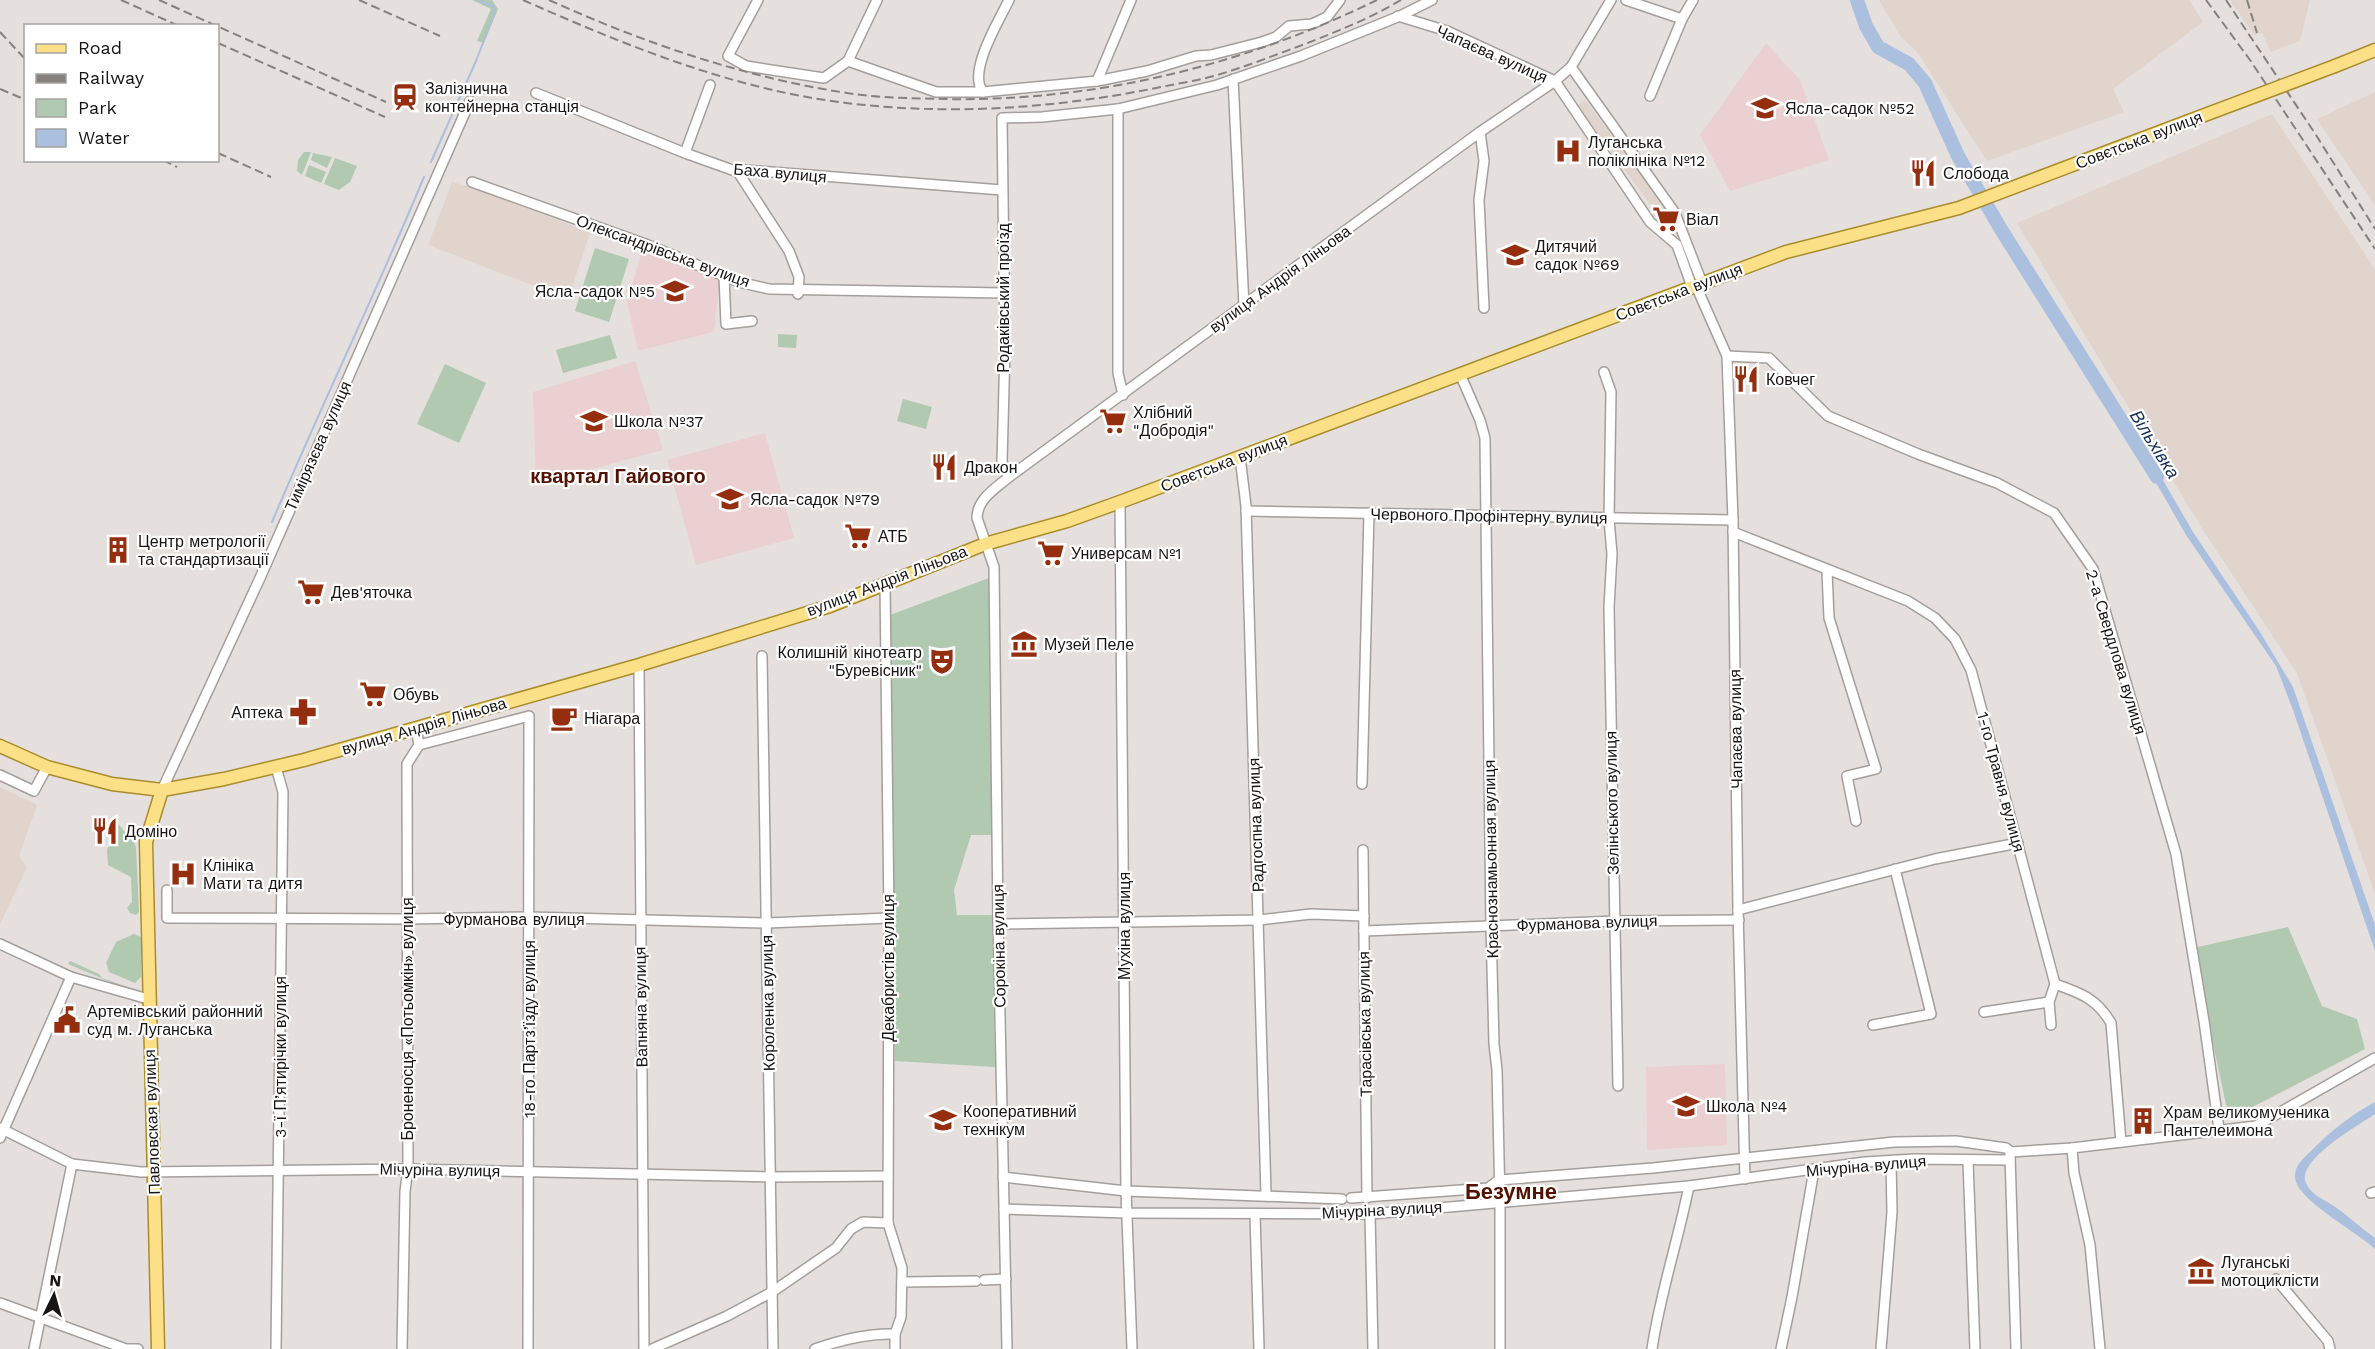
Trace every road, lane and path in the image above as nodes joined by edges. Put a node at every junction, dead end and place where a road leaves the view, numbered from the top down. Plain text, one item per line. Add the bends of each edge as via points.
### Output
1 (744, 0) edge
2 (877, 0) edge
3 (1009, 0) edge
4 (1131, 0) edge
5 (1340, 0) edge
6 (1432, 0) edge
7 (1611, 0) edge
8 (1626, 0) edge
9 (1693, 0) edge
10 (757, 2) edge
11 (1399, 16) junction
12 (1682, 19) junction
13 (2375, 50) edge
14 (848, 61) junction
15 (1571, 67) junction
16 (1233, 79) junction
17 (1097, 81) junction
18 (1555, 81) junction
19 (710, 86) dead end
20 (983, 92) junction
21 (536, 93) dead end
22 (1650, 96) dead end
23 (470, 101) dead end
24 (1118, 109) junction
25 (1480, 132) junction
26 (685, 153) junction
27 (738, 172) junction
28 (472, 182) dead end
29 (1002, 190) junction
30 (724, 276) junction
31 (1697, 285) junction
32 (798, 293) junction
33 (1004, 293) junction
34 (1244, 306) junction
35 (1484, 308) dead end
36 (752, 321) dead end
37 (1727, 356) junction
38 (1604, 372) dead end
39 (1461, 374) junction
40 (1124, 395) junction
41 (1240, 457) junction
42 (1009, 477) junction
43 (1120, 502) junction
44 (1246, 511) junction
45 (1369, 513) junction
46 (1487, 515) junction
47 (1610, 519) junction
48 (1733, 520) junction
49 (1733, 532) junction
50 (985, 544) junction
51 (1827, 570) junction
52 (885, 583) junction
53 (762, 656) dead end
54 (639, 665) junction
55 (416, 728) junction
56 (418, 745) junction
57 (0, 746) edge
58 (47, 767) junction
59 (276, 767) junction
60 (0, 775) edge
61 (1362, 784) dead end
62 (162, 790) junction
63 (1856, 821) dead end
64 (2018, 843) junction
65 (1363, 850) dead end
66 (1895, 869) junction
67 (167, 890) dead end
68 (1738, 915) junction
69 (1364, 916) junction
70 (529, 917) junction
71 (889, 918) junction
72 (281, 919) junction
73 (406, 919) junction
74 (640, 920) junction
75 (1259, 920) junction
76 (1616, 921) junction
77 (767, 922) junction
78 (1123, 922) junction
79 (999, 924) junction
80 (1491, 927) junction
81 (1364, 931) junction
82 (0, 944) edge
83 (71, 977) junction
84 (2055, 984) junction
85 (148, 999) junction
86 (2049, 1002) junction
87 (1984, 1011) dead end
88 (1873, 1025) dead end
89 (2050, 1025) dead end
90 (2375, 1058) edge
91 (1618, 1086) dead end
92 (2218, 1129) junction
93 (1, 1132) edge
94 (2121, 1142) junction
95 (2072, 1148) junction
96 (2010, 1156) junction
97 (1744, 1159) junction
98 (1891, 1161) junction
99 (1968, 1161) junction
100 (72, 1164) junction
101 (408, 1169) junction
102 (280, 1170) junction
103 (1814, 1170) junction
104 (529, 1171) junction
105 (154, 1172) junction
106 (643, 1174) junction
107 (888, 1176) junction
108 (771, 1177) junction
109 (1003, 1177) junction
110 (1746, 1179) junction
111 (1498, 1180) junction
112 (1689, 1186) junction
113 (1126, 1191) junction
114 (1266, 1194) junction
115 (1367, 1198) junction
116 (1500, 1202) junction
117 (1004, 1209) junction
118 (1127, 1213) junction
119 (1255, 1214) junction
120 (1370, 1214) junction
121 (888, 1223) junction
122 (1006, 1279) junction
123 (2276, 1279) dead end
124 (902, 1282) junction
125 (772, 1292) junction
126 (0, 1303) edge
127 (41, 1317) junction
128 (895, 1334) junction
129 (34, 1349) edge
130 (138, 1349) edge
131 (158, 1349) edge
132 (276, 1349) edge
133 (402, 1349) edge
134 (528, 1349) edge
135 (644, 1349) edge
136 (652, 1349) edge
137 (773, 1349) edge
138 (814, 1349) edge
139 (895, 1349) edge
140 (1007, 1349) edge
141 (1132, 1349) edge
142 (1259, 1349) edge
143 (1372, 1349) edge
144 (1500, 1349) edge
145 (1652, 1349) edge
146 (1781, 1349) edge
147 (1881, 1349) edge
148 (1975, 1349) edge
149 (2016, 1349) edge
150 (2100, 1349) edge
151 (2330, 1349) edge

1 - 10 street
2 - 14 street
3 - 20 street via 978,66 978,86
4 - 17 street
5 - 17 street via 1327,17 1312,24 1288,26 1276,37 1262,42
6 - 11 street
7 - 15 street, вулиця Андрія Ліньова
8 - 12 street
9 - 12 street
10 - 14 street via 728,56 746,66 824,78
11 - 16 street
11 - 18 street, Чапаєва вулиця via 1447,31
12 - 22 street
13 - 31 main road, Совєтська вулиця, bridge via 1959,208 1786,252
14 - 20 street via 936,92
15 - 18 street, вулиця Андрія Ліньова
15 - 31 street, Чапаєва вулиця via 1675,213
16 - 24 street
16 - 34 street
17 - 20 street
18 - 25 street, вулиця Андрія Ліньова
18 - 31 street, Чапаєва вулиця via 1650,222 1677,245
19 - 26 street
21 - 26 street, Баха вулиця
23 - 62 street, Тимірязєва вулиця
24 - 29 street, Родаківський проїзд via 1002,118
24 - 40 street via 1118,373
25 - 34 street, вулиця Андрія Ліньова
25 - 35 street via 1484,161 1479,200
26 - 27 street, Баха вулиця
27 - 29 street, Баха вулиця
27 - 32 street via 789,251 799,277
28 - 30 street, Олександрівська вулиця
29 - 33 street, Родаківський проїзд
30 - 32 street, Олександрівська вулиця
30 - 36 street via 726,324
31 - 37 street, Чапаєва вулиця
31 - 39 main road, Совєтська вулиця
32 - 33 street, Олександрівська вулиця
33 - 42 street, Родаківський проїзд via 1002,462
34 - 40 street, вулиця Андрія Ліньова
37 - 48 street, Чапаєва вулиця
37 - 92 street, 2-а Свердлова вулиця via 1769,358 1828,416 1997,483 2055,513 2092,569 2176,854
38 - 47 street, Зелінського вулиця via 1611,392
39 - 41 main road, Совєтська вулиця
39 - 46 street, Краснознамьонная вулиця via 1485,438
40 - 42 street, вулиця Андрія Ліньова
41 - 43 main road, Совєтська вулиця
41 - 44 street, Радгоспна вулиця
42 - 50 street, вулиця Андрія Ліньова via 983,499 977,510
43 - 50 main road, Совєтська вулиця
43 - 78 street, Мухіна вулиця
44 - 45 street, Червоного Профінтерну вулиця
44 - 75 street, Радгоспна вулиця
45 - 46 street, Червоного Профінтерну вулиця
45 - 61 street
46 - 47 street, Червоного Профінтерну вулиця
46 - 80 street, Краснознамьонная вулиця
47 - 48 street, Червоного Профінтерну вулиця
47 - 76 street, Зелінського вулиця
48 - 49 street, Чапаєва вулиця
49 - 51 street, 1-го Травня вулиця
49 - 68 street, Чапаєва вулиця
50 - 52 main road, вулиця Андрія Ліньова
50 - 79 street, Сорокіна вулиця via 994,567
51 - 63 street via 1829,618 1876,769 1847,776
51 - 64 street, 1-го Травня вулиця via 1908,601 1935,618 1955,639 1971,670
52 - 54 main road, вулиця Андрія Ліньова via 830,606
52 - 71 street, Декабристів вулиця
53 - 77 street, Короленка вулиця
54 - 55 main road, вулиця Андрія Ліньова
54 - 74 street, Вапняна вулиця
55 - 56 street, Броненосця «Потьомкін» вулиця
55 - 59 main road, вулиця Андрія Ліньова
56 - 70 street, 18-го Партз’їзду вулиця via 529,716
56 - 73 street, Броненосця «Потьомкін» вулиця via 407,764
57 - 58 main road, вулиця Андрія Ліньова
58 - 60 street via 34,791
58 - 62 main road, вулиця Андрія Ліньова via 112,784
59 - 62 main road, вулиця Андрія Ліньова
59 - 72 street, 3-ї П’ятирічки вулиця via 283,792
62 - 85 main road, Павловская вулиця via 146,842
64 - 66 street, Фурманова вулиця
64 - 84 street, 1-го Травня вулиця
65 - 69 street, Тарасівська вулиця
66 - 68 street, Фурманова вулиця
66 - 88 street via 1931,1014
67 - 72 street, Фурманова вулиця via 167,918
68 - 76 street, Фурманова вулиця
68 - 97 street, Чапаєва вулиця
69 - 75 street via 1311,914
69 - 81 street, Тарасівська вулиця
70 - 73 street, Фурманова вулиця
70 - 74 street, Фурманова вулиця
70 - 104 street, 18-го Партз’їзду вулиця
71 - 77 street, Фурманова вулиця
71 - 107 street, Декабристів вулиця
72 - 73 street, Фурманова вулиця
72 - 102 street, 3-ї П’ятирічки вулиця
73 - 101 street, Броненосця «Потьомкін» вулиця
74 - 77 street, Фурманова вулиця
74 - 106 street, Вапняна вулиця
75 - 78 street
75 - 114 street, Радгоспна вулиця
76 - 80 street, Фурманова вулиця
76 - 91 street, Зелінського вулиця
77 - 108 street, Короленка вулиця
78 - 79 street
78 - 113 street, Мухіна вулиця
79 - 109 street, Сорокіна вулиця
80 - 81 street, Фурманова вулиця
80 - 111 street, Краснознамьонная вулиця
81 - 115 street, Тарасівська вулиця
82 - 83 street
83 - 85 street
83 - 93 street
84 - 86 street
84 - 94 street via 2094,1001 2111,1023
85 - 105 main road, Павловская вулиця
86 - 87 street
86 - 89 street
90 - 92 street, Мічуріна вулиця via 2256,1126
92 - 94 street, Мічуріна вулиця
93 - 100 street, Мічуріна вулиця
94 - 95 street, Мічуріна вулиця
95 - 96 street, Мічуріна вулиця
95 - 150 street via 2090,1245
96 - 97 street, Мічуріна вулиця via 2006,1148 1956,1141 1894,1142
96 - 99 street, Мічуріна вулиця
96 - 149 street
97 - 110 street, Чапаєва вулиця
97 - 111 street, Мічуріна вулиця
98 - 99 street, Мічуріна вулиця
98 - 103 street, Мічуріна вулиця
98 - 147 street via 1892,1212
99 - 148 street
100 - 105 street, Мічуріна вулиця
100 - 127 street
101 - 102 street, Мічуріна вулиця
101 - 104 street, Мічуріна вулиця
101 - 133 street, Броненосця «Потьомкін» вулиця
102 - 105 street, Мічуріна вулиця
102 - 132 street, 3-ї П’ятирічки вулиця
103 - 110 street, Мічуріна вулиця
103 - 146 street
104 - 106 street, Мічуріна вулиця
104 - 134 street, 18-го Партз’їзду вулиця
105 - 131 main road, Павловская вулиця
106 - 108 street, Мічуріна вулиця
106 - 135 street, Вапняна вулиця
107 - 108 street, Мічуріна вулиця
107 - 121 street, Декабристів вулиця
108 - 125 street, Короленка вулиця
109 - 113 street, Мічуріна вулиця
109 - 117 street, Сорокіна вулиця
110 - 112 street, Мічуріна вулиця
111 - 115 street, Мічуріна вулиця via 1488,1188
111 - 116 street, Краснознамьонная вулиця
112 - 116 street, Мічуріна вулиця
112 - 145 street via 1658,1309
113 - 114 street, Мічуріна вулиця
113 - 118 street, Мухіна вулиця
114 - 115 street, Мічуріна вулиця
116 - 120 street, Мічуріна вулиця
116 - 144 street, Краснознамьонная вулиця
117 - 118 street, Мічуріна вулиця
117 - 122 street, Сорокіна вулиця
118 - 119 street, Мічуріна вулиця
118 - 141 street, Мухіна вулиця
119 - 120 street, Мічуріна вулиця
119 - 142 street
120 - 143 street
121 - 124 street, Декабристів вулиця via 902,1268
121 - 125 street via 863,1222 843,1237 836,1248
122 - 124 street
122 - 140 street, Сорокіна вулиця
123 - 151 street via 2328,1341
124 - 128 street, Декабристів вулиця via 901,1317
125 - 136 street
125 - 137 street, Короленка вулиця
126 - 127 street
127 - 129 street
127 - 130 street via 126,1349
128 - 138 street via 882,1333
128 - 139 street, Декабристів вулиця

